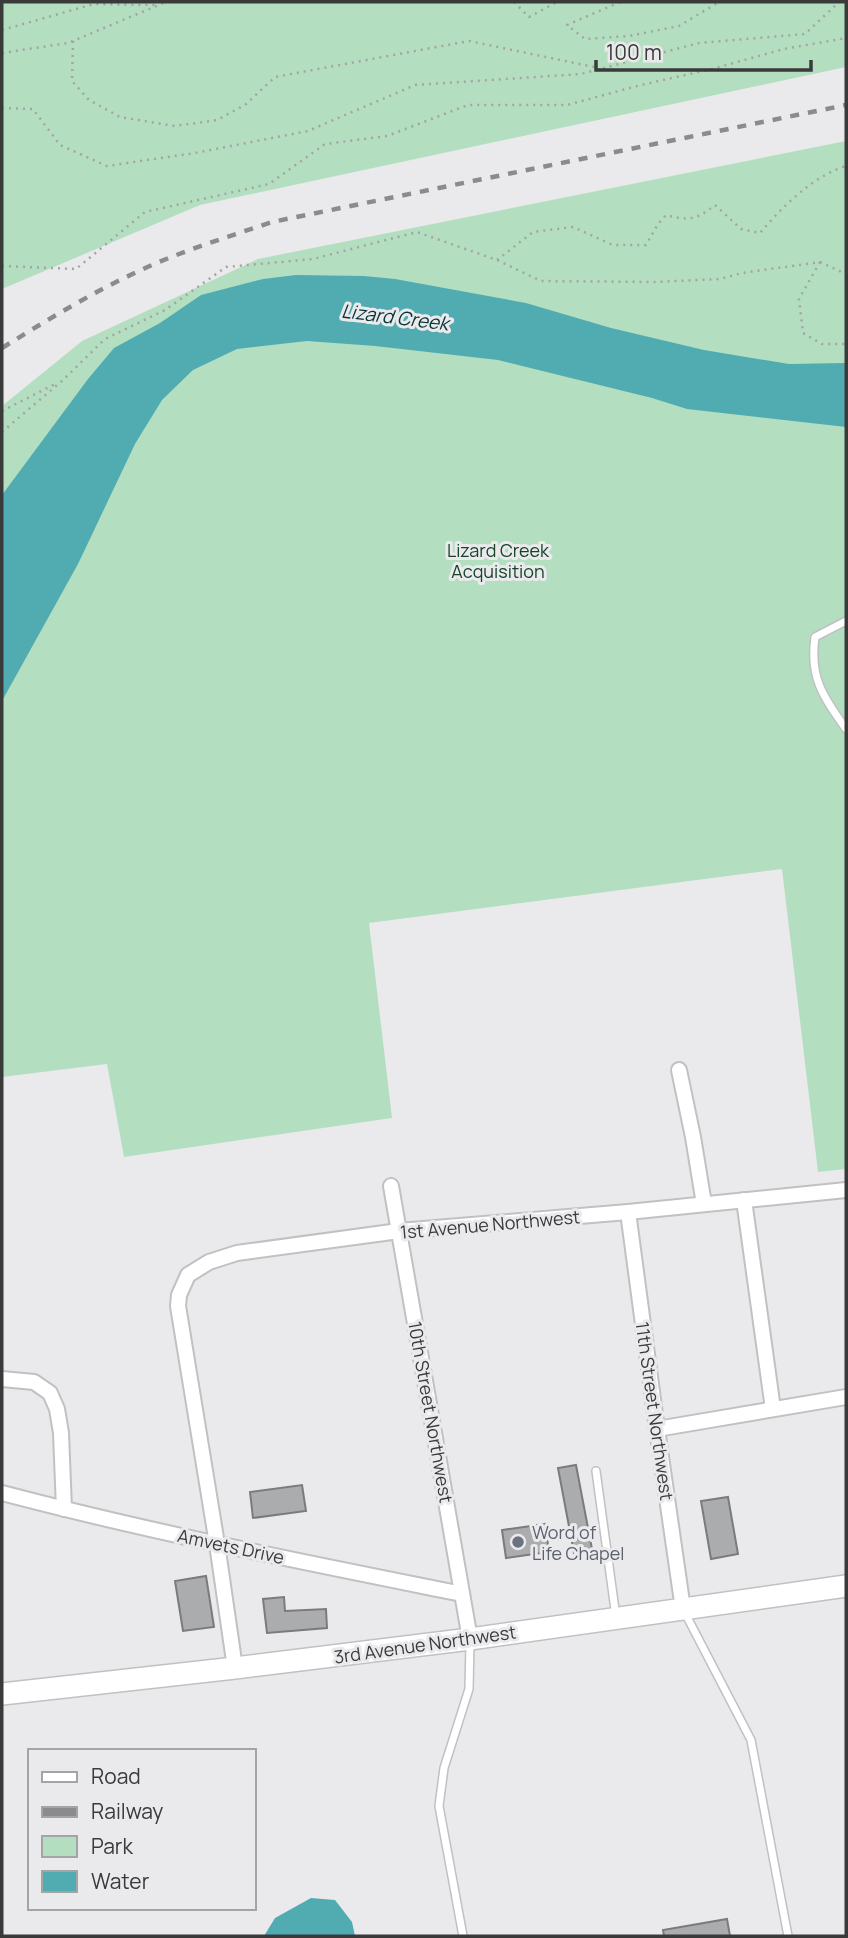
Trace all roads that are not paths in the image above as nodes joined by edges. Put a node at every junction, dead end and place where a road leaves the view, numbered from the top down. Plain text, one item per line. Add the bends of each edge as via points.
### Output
1 (846, 621) edge
2 (846, 729) edge
3 (679, 1070) dead end
4 (391, 1186) dead end
5 (846, 1190) edge
6 (744, 1200) junction
7 (704, 1205) junction
8 (628, 1212) junction
9 (399, 1231) junction
10 (2, 1379) edge
11 (846, 1397) edge
12 (773, 1409) junction
13 (657, 1429) junction
14 (596, 1471) dead end
15 (2, 1493) edge
16 (64, 1509) junction
17 (217, 1544) junction
18 (846, 1586) edge
19 (462, 1594) junction
20 (683, 1609) junction
21 (616, 1617) junction
22 (470, 1639) junction
23 (235, 1668) junction
24 (2, 1690) edge
25 (463, 1936) edge
26 (788, 1936) edge

1 - 2 lane via 815,637 813,654 814,671 826,701
3 - 7 street
4 - 9 street, 10th Street Northwest
5 - 6 street, 1st Avenue Northwest
6 - 7 street, 1st Avenue Northwest
6 - 12 street
7 - 8 street, 1st Avenue Northwest
8 - 9 street, 1st Avenue Northwest
8 - 13 street, 11th Street Northwest
9 - 17 street, 1st Avenue Northwest via 237,1253 188,1275 178,1306
9 - 19 street, 10th Street Northwest
10 - 16 street via 34,1382 50,1393 61,1433
11 - 12 street
12 - 13 street
13 - 20 street, 11th Street Northwest
14 - 21 lane
15 - 16 street, Amvets Drive
16 - 17 street, Amvets Drive
17 - 19 street, Amvets Drive
17 - 23 street, 1st Avenue Northwest
18 - 20 main road, 3rd Avenue Northwest
19 - 22 street, 10th Street Northwest
20 - 21 main road, 3rd Avenue Northwest
20 - 26 lane via 751,1740
21 - 22 main road, 3rd Avenue Northwest
22 - 23 main road, 3rd Avenue Northwest
22 - 25 lane via 469,1689 444,1768 439,1806
23 - 24 main road, 3rd Avenue Northwest

